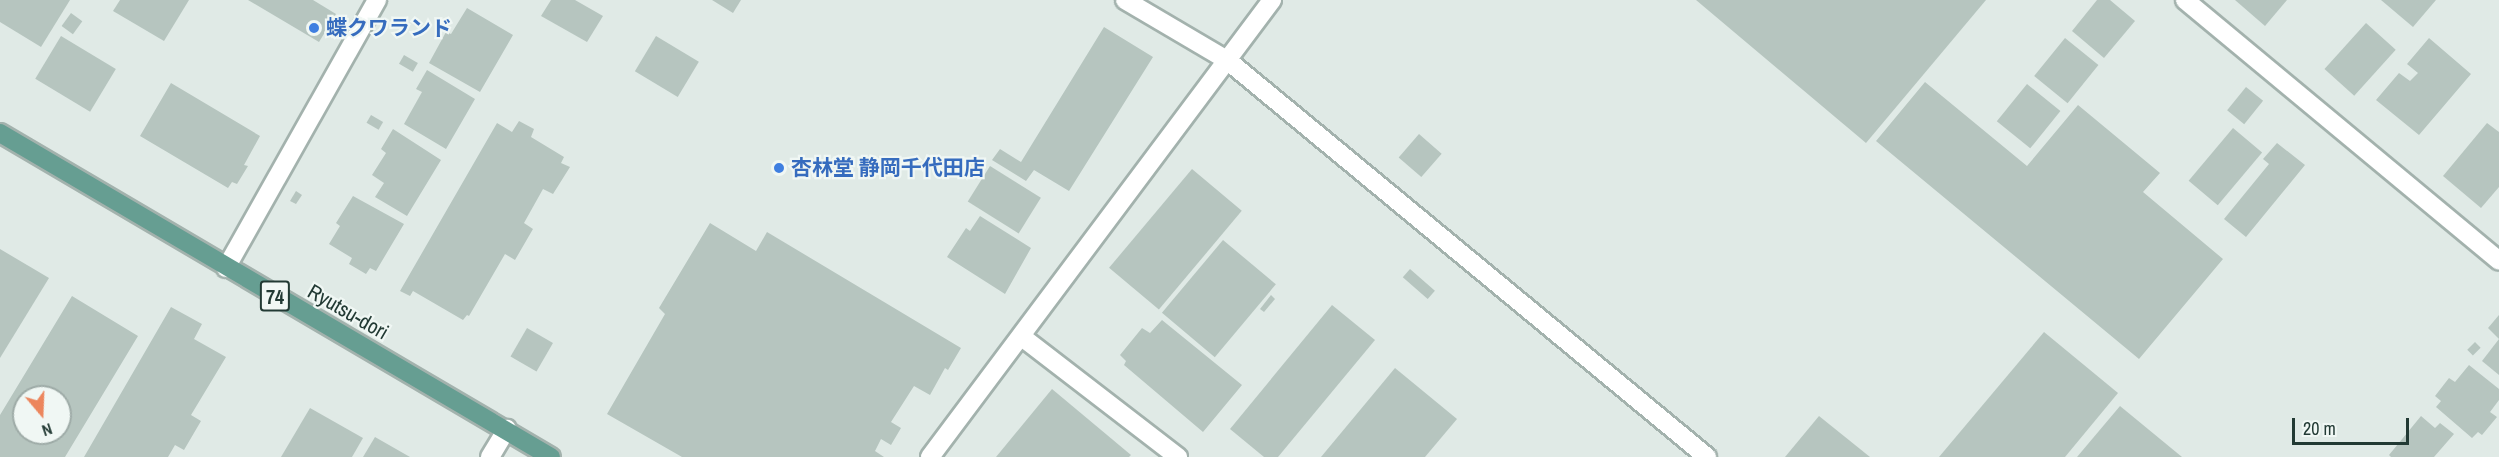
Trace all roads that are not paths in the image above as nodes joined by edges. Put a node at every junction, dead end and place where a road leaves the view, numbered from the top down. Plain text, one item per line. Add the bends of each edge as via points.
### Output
1 (377, 0) edge
2 (1125, 0) edge
3 (1272, 0) edge
4 (2185, 0) edge
5 (1227, 60) junction
6 (0, 133) edge
7 (2499, 261) edge
8 (226, 268) junction
9 (1022, 337) junction
10 (507, 429) junction
11 (490, 457) edge
12 (551, 457) edge
13 (930, 457) edge
14 (1178, 457) edge
15 (1707, 457) edge

1 - 8 street
2 - 5 street
3 - 5 street
4 - 7 street
5 - 9 street
5 - 15 street
6 - 8 main road, Ryutsu-dori / 74
8 - 10 main road, Ryutsu-dori / 74
9 - 13 street
9 - 14 street
10 - 11 street
10 - 12 main road, Ryutsu-dori / 74

